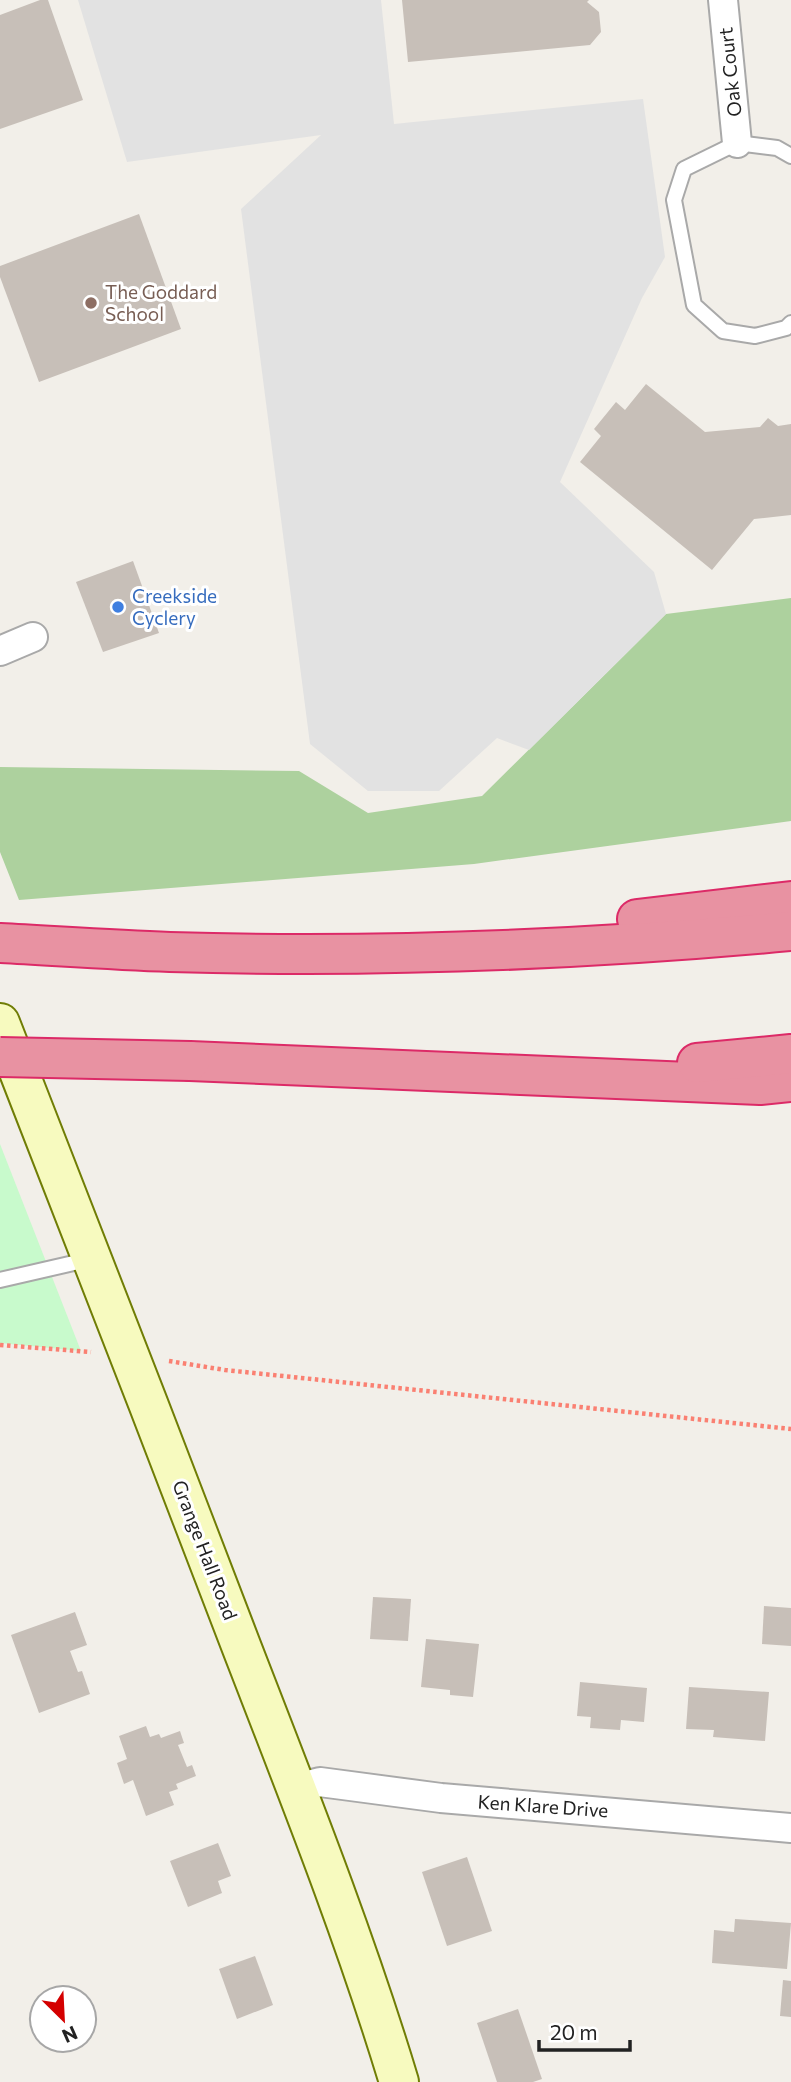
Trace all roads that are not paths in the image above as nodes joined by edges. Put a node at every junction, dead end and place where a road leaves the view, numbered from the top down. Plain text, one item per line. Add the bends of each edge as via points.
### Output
1 (723, 0) edge
2 (737, 143) junction
3 (791, 156) edge
4 (791, 323) edge
5 (33, 637) dead end
6 (0, 651) edge
7 (791, 901) edge
8 (791, 931) edge
9 (0, 943) edge
10 (365, 953) junction
11 (0, 1023) edge
12 (791, 1054) edge
13 (0, 1057) edge
14 (419, 1071) junction
15 (791, 1082) edge
16 (93, 1259) junction
17 (0, 1280) edge
18 (296, 1788) junction
19 (791, 1828) edge
20 (399, 2082) edge

1 - 2 street, Oak Court
2 - 3 lane via 777,148
2 - 4 lane via 684,169 674,200 694,305 723,331 755,336
5 - 6 street
7 - 10 highway
8 - 10 highway via 513,949
9 - 10 highway via 170,952
11 - 16 main road, Grange Hall Road
12 - 14 highway via 670,1065
13 - 14 highway, bridge
14 - 15 highway via 760,1085
16 - 17 lane
16 - 18 main road, Grange Hall Road
18 - 19 street, Ken Klare Drive via 320,1782 441,1798
18 - 20 main road, Grange Hall Road

